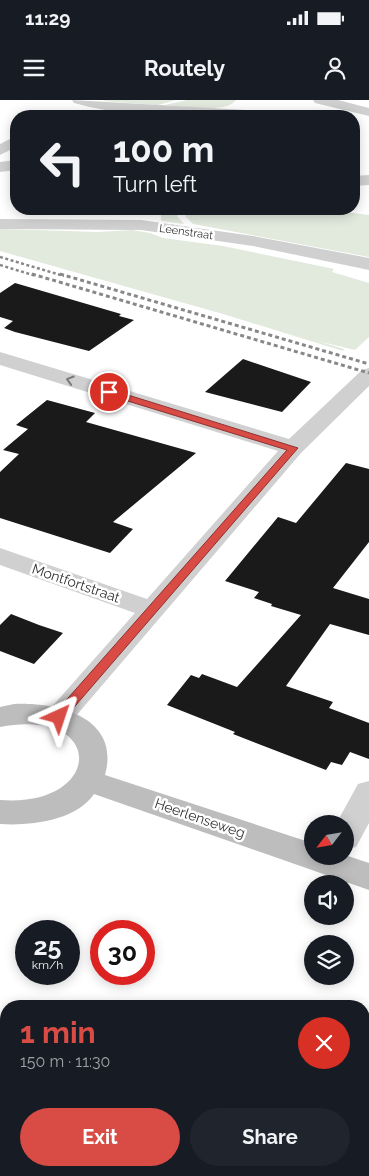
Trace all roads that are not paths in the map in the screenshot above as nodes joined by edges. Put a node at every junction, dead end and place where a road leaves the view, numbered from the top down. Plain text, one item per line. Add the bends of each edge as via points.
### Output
1 (320, 100) edge
2 (85, 104) edge
3 (172, 110) edge
4 (369, 112) edge
5 (153, 215) edge
6 (0, 224) edge
7 (141, 225) junction
8 (369, 264) edge
9 (0, 358) edge
10 (369, 374) edge
11 (293, 448) junction
12 (0, 556) edge
13 (153, 610) junction
14 (0, 717) edge
15 (59, 717) junction
16 (87, 780) junction
17 (369, 792) edge
18 (0, 812) edge
19 (354, 815) edge
20 (304, 847) edge
21 (348, 865) edge
22 (369, 877) edge

1 - 4 street
2 - 3 street
5 - 7 street
6 - 7 street, Leenstraat
7 - 8 street, Leenstraat via 253,241
11 -> 9 street
10 - 11 street
11 - 13 street
12 - 13 street, Montfortstraat
13 - 15 street
14 - 15 main road via 27,712
15 - 16 main road via 75,725 90,743 93,765
16 - 18 main road via 61,803 42,810 22,814
16 - 20 main road, Heerlenseweg
17 - 19 street
21 - 22 main road, Heerlenseweg

